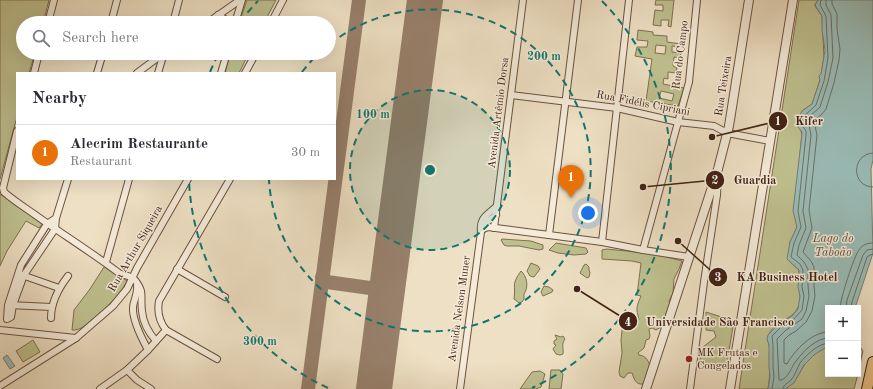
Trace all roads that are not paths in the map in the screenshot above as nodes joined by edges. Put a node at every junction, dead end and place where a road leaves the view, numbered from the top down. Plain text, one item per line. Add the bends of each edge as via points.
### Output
1 (54, 0) edge
2 (117, 0) edge
3 (179, 0) edge
4 (241, 0) edge
5 (283, 0) edge
6 (523, 0) edge
7 (578, 0) edge
8 (629, 0) edge
9 (697, 0) edge
10 (749, 0) edge
11 (793, 0) edge
12 (218, 15) edge
13 (50, 16) edge
14 (113, 16) edge
15 (175, 16) edge
16 (237, 16) edge
17 (275, 16) edge
18 (37, 60) edge
19 (101, 60) edge
20 (156, 60) edge
21 (162, 60) edge
22 (225, 60) edge
23 (252, 60) edge
24 (34, 72) edge
25 (97, 72) edge
26 (142, 72) edge
27 (158, 72) edge
28 (221, 72) edge
29 (246, 72) edge
30 (511, 96) junction
31 (566, 101) junction
32 (617, 108) junction
33 (678, 122) junction
34 (727, 133) junction
35 (16, 138) edge
36 (770, 141) junction
37 (16, 158) edge
38 (9, 162) junction
39 (718, 169) junction
40 (68, 180) edge
41 (129, 180) edge
42 (187, 180) edge
43 (229, 180) edge
44 (497, 206) junction
45 (496, 216) junction
46 (56, 218) junction
47 (47, 224) junction
48 (494, 228) junction
49 (55, 229) junction
50 (482, 230) junction
51 (549, 235) junction
52 (602, 242) junction
53 (32, 248) junction
54 (643, 250) junction
55 (39, 253) junction
56 (689, 257) junction
57 (106, 262) junction
58 (177, 269) junction
59 (21, 275) junction
60 (68, 276) dead end
61 (132, 278) junction
62 (137, 284) junction
63 (59, 288) junction
64 (225, 297) dead end
65 (51, 307) junction
66 (51, 318) dead end
67 (0, 330) edge
68 (166, 330) junction
69 (76, 338) junction
70 (156, 341) junction
71 (148, 350) junction
72 (217, 359) dead end
73 (873, 362) edge
74 (127, 370) junction
75 (0, 386) edge
76 (100, 389) edge
77 (150, 389) edge
78 (460, 389) edge
79 (646, 389) edge
80 (690, 389) edge
81 (730, 389) edge
82 (867, 389) edge

1 - 13 street
2 - 14 street
3 - 15 street
4 - 12 street
4 - 16 street
5 - 17 street
6 - 30 street, Avenida Artêmio Dorsa
7 - 31 street
8 - 32 street
9 - 33 street, Rua do Campo via 691,70
10 - 34 street, Rua Teixeira
11 - 36 street
18 - 24 street
19 - 25 street
20 - 26 street
21 - 27 street
22 - 28 street
23 - 29 street
30 - 31 street, Rua Fidélis Cipriani
30 - 44 street, Avenida Artêmio Dorsa
31 - 32 street, Rua Fidélis Cipriani
31 - 51 street
32 - 33 street, Rua Fidélis Cipriani
32 - 52 street
33 - 34 street, Rua Fidélis Cipriani via 714,126
33 - 54 street, Rua do Campo
34 - 36 street, Rua Fidélis Cipriani
34 - 39 street, Rua Teixeira
35 - 38 street
36 - 81 street
37 - 38 street
38 - 47 street via 4,192
39 - 56 street
39 - 80 street, Rua Teixeira via 717,195
40 - 46 street
41 - 57 street
42 - 61 street, Rua Arthur Siqueira
43 - 58 street
44 - 45 street, Avenida Artêmio Dorsa
44 - 50 street, Avenida Nelson Muner via 482,220
45 - 48 street, Avenida Artêmio Dorsa
45 - 50 street via 487,222
46 - 47 street
46 - 49 street
47 - 49 street
47 - 53 street
48 - 50 street
48 - 51 street
49 - 55 street
49 - 57 street
50 - 78 street, Avenida Nelson Muner
51 - 52 street
52 - 54 street
53 - 55 street
53 - 59 street via 21,265
54 - 56 street
55 - 59 street
56 - 79 street
57 - 61 street via 120,274
58 - 64 street
58 - 68 street via 158,305 159,317
59 - 63 street
59 - 65 street via 10,305
60 - 63 street
61 - 62 street
61 - 69 street, Rua Arthur Siqueira via 127,290 113,306
62 - 70 street via 142,289 145,326
62 - 71 street via 138,292 133,314
63 - 65 street
65 - 66 street
67 - 69 street
68 - 70 street
68 - 72 street
69 - 75 street, Rua Arthur Siqueira
70 - 71 street
71 - 74 street
73 - 82 main road
74 - 76 street
74 - 77 street

